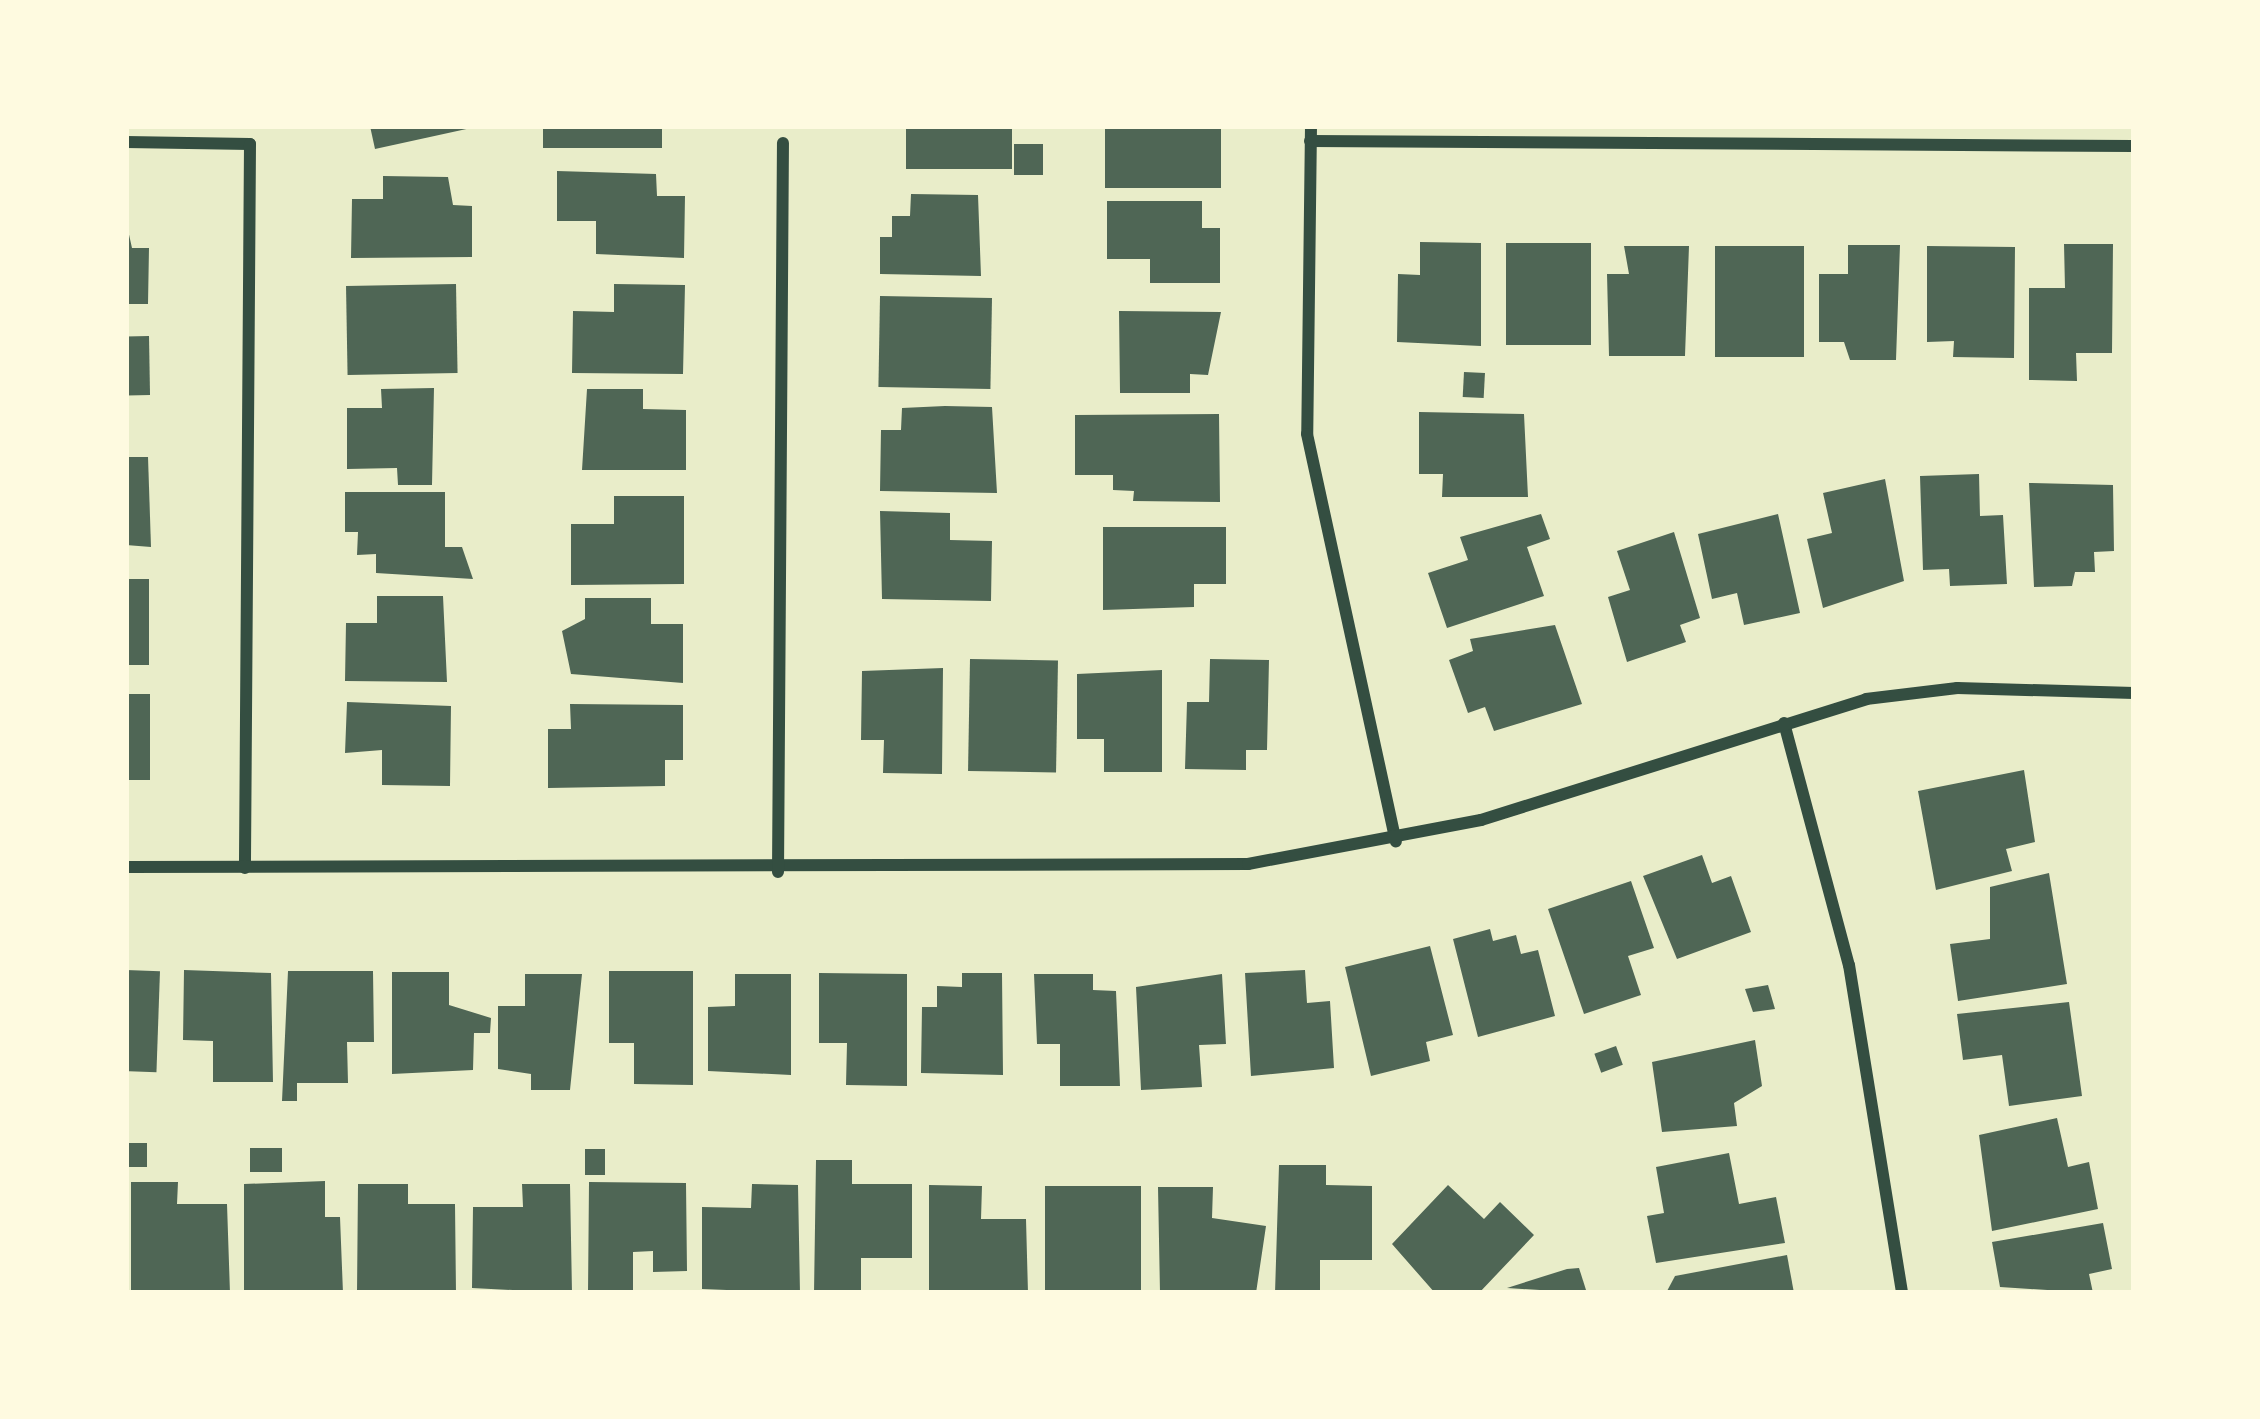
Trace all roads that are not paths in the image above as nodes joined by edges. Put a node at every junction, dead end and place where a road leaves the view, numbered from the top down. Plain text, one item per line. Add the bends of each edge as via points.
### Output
1 (1311, 133) edge
2 (126, 142) edge
3 (783, 142) dead end
4 (2134, 146) edge
5 (2134, 692) edge
6 (1784, 723) junction
7 (1396, 841) junction
8 (126, 867) edge
9 (245, 868) junction
10 (778, 872) junction
11 (1902, 1293) edge

1 - 4 street
1 - 7 street via 1307,434
2 - 9 street via 250,144
3 - 10 street
5 - 6 street via 1957,688
6 - 7 street
6 - 11 street via 1849,965
7 - 10 street via 1124,871
8 - 9 street
9 - 10 street

